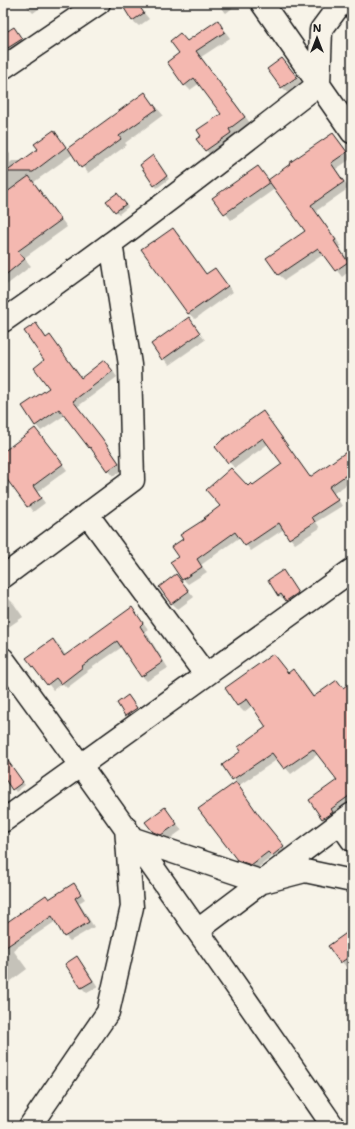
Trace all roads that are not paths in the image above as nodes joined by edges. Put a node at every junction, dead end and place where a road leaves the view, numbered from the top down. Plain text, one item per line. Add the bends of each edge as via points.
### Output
1 (99, 3) edge
2 (262, 3) edge
3 (341, 3) edge
4 (3, 68) edge
5 (319, 84) junction
6 (352, 132) edge
7 (111, 243) junction
8 (3, 321) edge
9 (87, 514) junction
10 (352, 570) edge
11 (3, 577) edge
12 (3, 659) edge
13 (205, 674) junction
14 (82, 765) junction
15 (3, 821) edge
16 (348, 826) edge
17 (130, 833) junction
18 (263, 882) junction
19 (352, 882) edge
20 (198, 930) junction
21 (30, 1126) edge
22 (333, 1126) edge

1 - 4 street
2 - 5 street
3 - 5 street via 321,30
5 - 6 street
5 - 7 street
7 - 8 street
7 - 9 street via 130,365 133,480
9 - 11 street
9 - 13 street
10 - 13 street
12 - 14 street
13 - 14 street
14 - 15 street
14 - 17 street
16 - 18 street
17 - 18 street
17 - 20 street
17 - 21 street via 132,907 108,1012
18 - 19 street via 305,871
18 - 20 street
20 - 22 street

